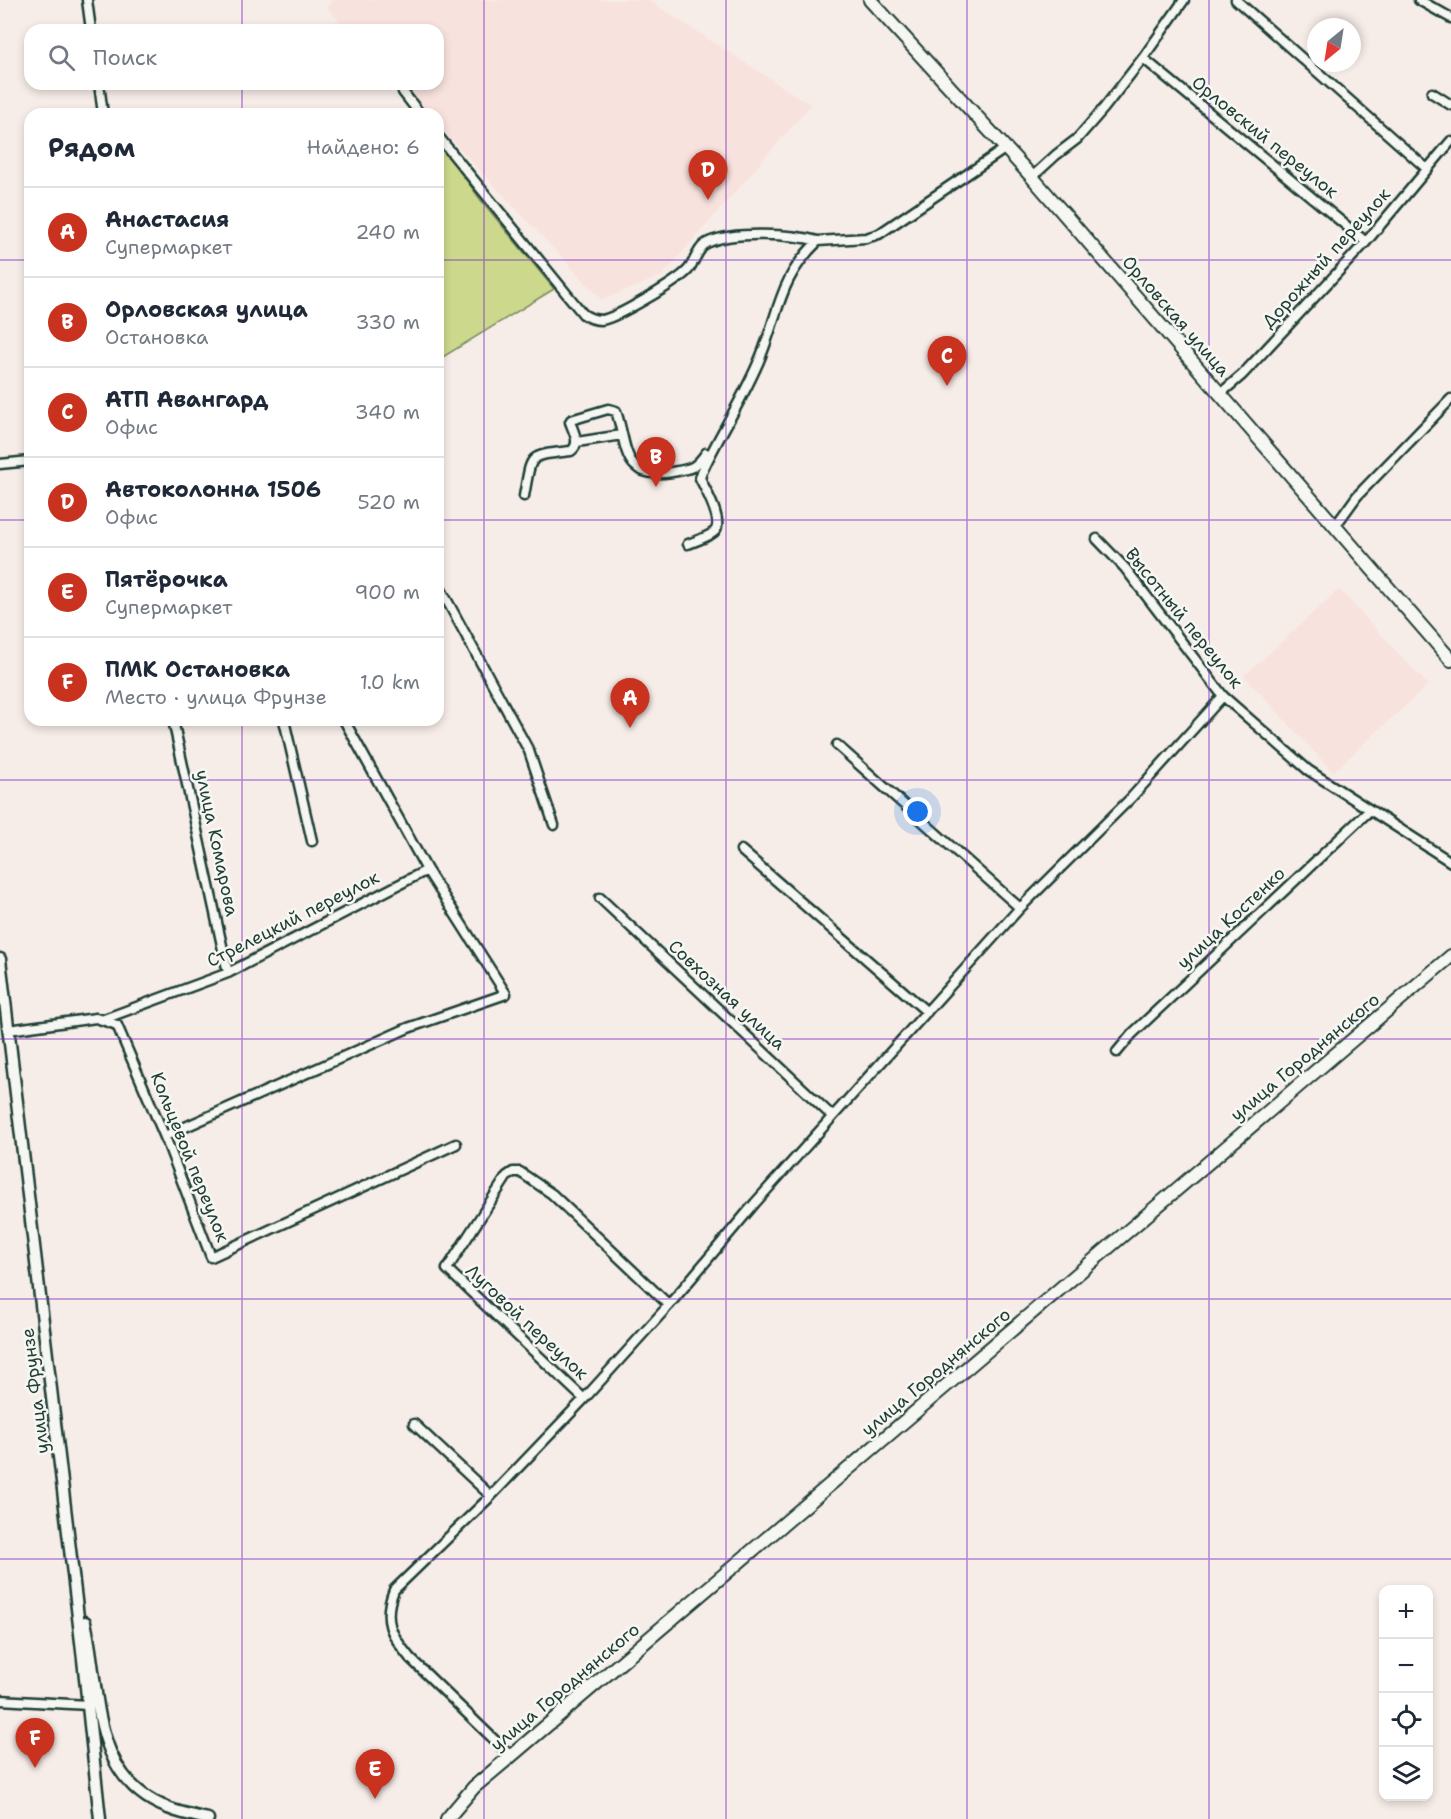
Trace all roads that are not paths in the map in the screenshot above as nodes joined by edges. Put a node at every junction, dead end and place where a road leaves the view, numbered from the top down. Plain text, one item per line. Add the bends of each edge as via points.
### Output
1 (87, 0) edge
2 (870, 0) edge
3 (1184, 0) edge
4 (1236, 0) edge
5 (1419, 0) edge
6 (1450, 17) edge
7 (90, 24) edge
8 (1143, 58) junction
9 (100, 90) edge
10 (403, 93) dead end
11 (1432, 93) dead end
12 (1451, 105) edge
13 (102, 108) edge
14 (415, 108) edge
15 (994, 135) junction
16 (1451, 141) edge
17 (444, 143) edge
18 (1001, 152) junction
19 (985, 162) junction
20 (1426, 168) junction
21 (1032, 177) junction
22 (818, 241) junction
23 (1366, 242) junction
24 (1220, 393) junction
25 (1451, 399) edge
26 (622, 435) junction
27 (577, 442) junction
28 (714, 448) junction
29 (24, 462) edge
30 (0, 464) edge
31 (689, 469) junction
32 (700, 478) junction
33 (524, 496) dead end
34 (1335, 525) junction
35 (1097, 539) dead end
36 (688, 544) dead end
37 (444, 595) edge
38 (1451, 660) edge
39 (1223, 696) junction
40 (174, 726) edge
41 (285, 726) edge
42 (347, 726) edge
43 (837, 745) dead end
44 (1370, 810) junction
45 (554, 825) dead end
46 (312, 841) dead end
47 (741, 850) dead end
48 (1451, 862) edge
49 (427, 870) junction
50 (600, 898) dead end
51 (1020, 909) junction
52 (1451, 956) edge
53 (0, 959) edge
54 (228, 973) junction
55 (927, 1012) junction
56 (104, 1019) junction
57 (8, 1030) junction
58 (1117, 1052) dead end
59 (832, 1116) junction
60 (165, 1136) junction
61 (456, 1144) dead end
62 (669, 1305) junction
63 (584, 1398) junction
64 (414, 1424) dead end
65 (490, 1496) junction
66 (75, 1589) junction
67 (0, 1700) edge
68 (88, 1705) junction
69 (511, 1756) junction
70 (474, 1787) junction
71 (100, 1819) edge
72 (208, 1819) edge
73 (436, 1819) edge
74 (447, 1819) edge
75 (456, 1819) edge

1 - 7 street
2 - 15 main road, Орловская улица
3 - 8 street
4 - 20 street
5 - 6 street
8 - 21 street via 1077,139
8 - 23 street, Орловский переулок
9 - 13 street
10 - 14 street
11 - 12 street
15 - 18 main road, Орловская улица
15 - 19 street via 994,149
16 - 20 street, Дорожный переулок
17 - 22 street via 589,318 606,319 669,286 687,271 710,241 785,234
18 - 19 street
18 - 21 main road, Орловская улица via 1014,158
19 - 22 street via 879,234
20 - 23 street, Дорожный переулок
21 - 24 main road, Орловская улица
22 - 28 street via 790,274 761,357
23 - 24 street, Дорожный переулок via 1242,375
24 - 34 main road, Орловская улица
25 - 34 street via 1357,496
26 - 27 street
26 - 27 street via 617,414 608,409 571,420
26 - 31 street via 627,454 640,471 661,474
27 - 33 street via 571,451 534,458
28 - 31 street
28 - 32 street
29 - 30 street
31 - 32 street
32 - 36 street via 718,523 713,532
34 - 38 main road, Орловская улица
35 - 39 street, Высотный переулок via 1125,568
37 - 45 street via 529,751
39 - 44 street, Высотный переулок via 1308,770
39 - 51 street via 1131,798
40 - 54 street, улица Комарова
41 - 46 street
42 - 49 street
43 - 51 street
44 - 48 street, Высотный переулок
44 - 58 street, улица Костенко
47 - 55 street
49 - 54 street, Стрелецкий переулок
49 - 60 street via 506,994 408,1028
50 - 59 street, Совхозная улица
51 - 55 street
52 - 69 main road, улица Городнянского
53 - 57 street, улица Фрунзе
54 - 56 street, Стрелецкий переулок
55 - 59 street
56 - 57 street
56 - 60 street, Кольцевой переулок via 120,1030
57 - 66 street, улица Фрунзе
59 - 62 street
60 - 61 street, Кольцевой переулок via 212,1257
62 - 63 street
62 - 63 street, Луговой переулок via 552,1194 520,1172 507,1176 447,1269
63 - 65 street
64 - 65 street
65 - 69 street via 394,1590 388,1617 391,1631 410,1658
66 - 68 street, улица Фрунзе
66 - 72 street via 110,1755 127,1781 150,1800
67 - 68 street
68 - 71 street, улица Фрунзе
69 - 70 main road, улица Городнянского
70 - 73 main road
70 - 74 main road, улица Городнянского
70 - 75 main road

